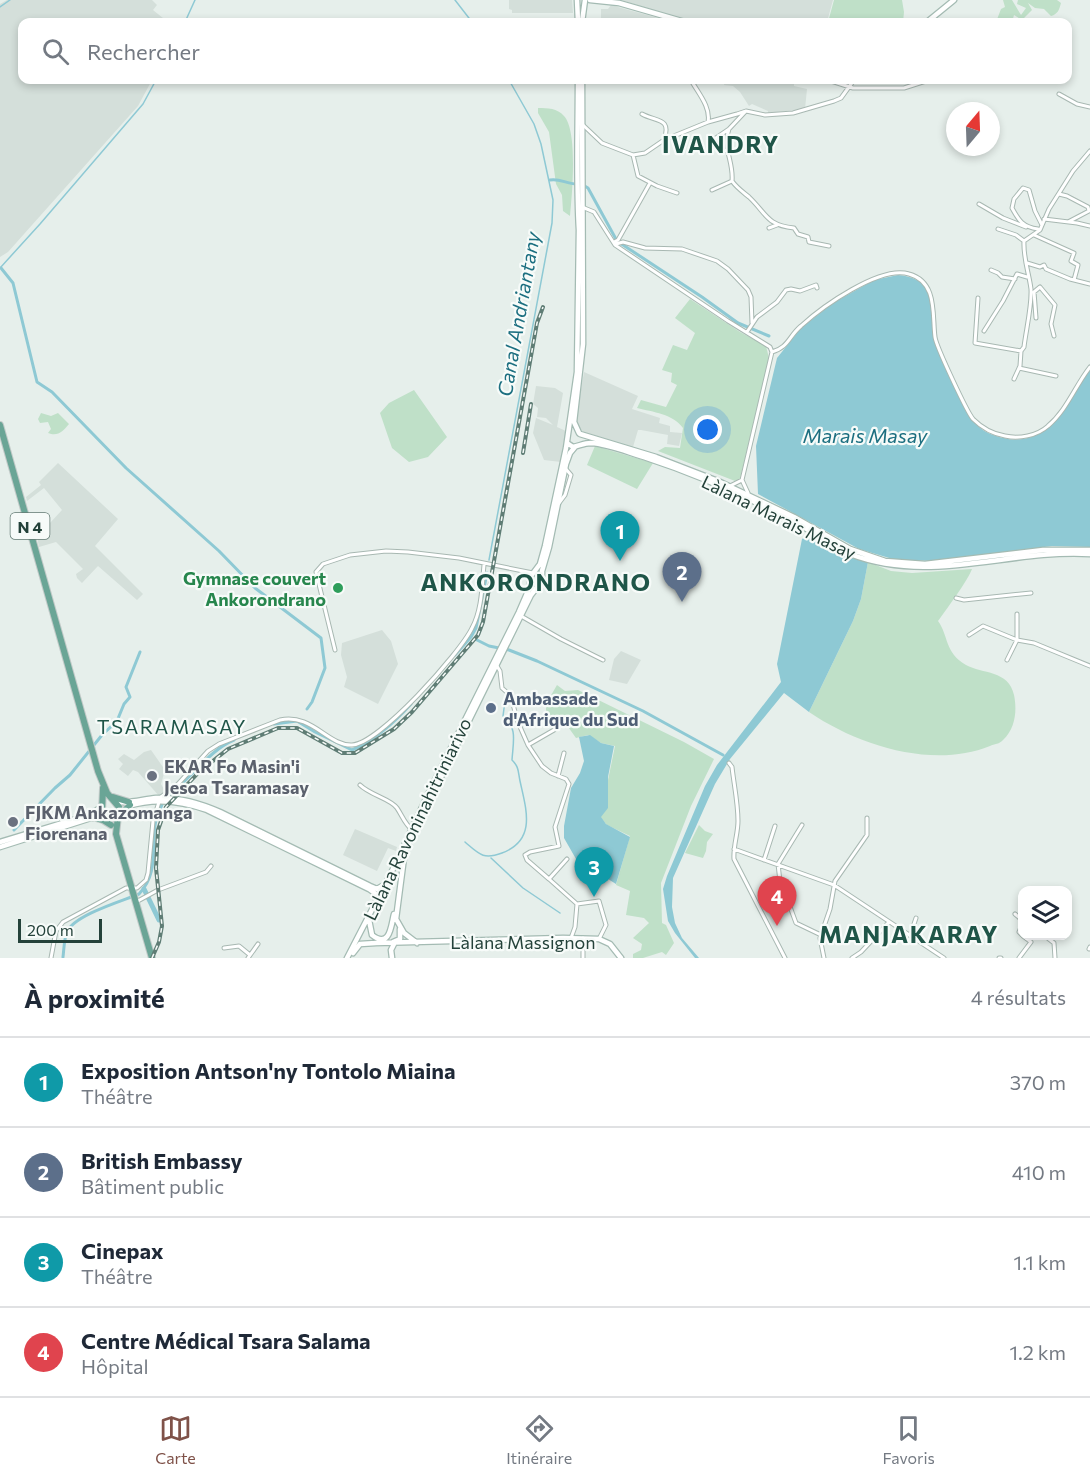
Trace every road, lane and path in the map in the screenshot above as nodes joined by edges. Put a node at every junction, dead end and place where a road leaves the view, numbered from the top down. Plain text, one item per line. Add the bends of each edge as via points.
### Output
1 (590, 0) edge
2 (954, 0) edge
3 (598, 1) edge
4 (577, 2) edge
5 (584, 3) edge
6 (579, 18) edge
7 (581, 18) edge
8 (671, 18) edge
9 (932, 18) edge
10 (580, 84) edge
11 (580, 84) edge
12 (693, 84) edge
13 (839, 84) edge
14 (851, 84) edge
15 (916, 84) edge
16 (848, 87) junction
17 (1059, 94) dead end
18 (1090, 107) edge
19 (746, 111) junction
20 (642, 114) dead end
21 (708, 123) junction
22 (583, 124) junction
23 (729, 129) junction
24 (664, 140) junction
25 (1090, 150) edge
26 (727, 151) junction
27 (633, 155) junction
28 (581, 180) junction
29 (732, 181) junction
30 (650, 183) junction
31 (712, 190) dead end
32 (677, 193) dead end
33 (1059, 194) junction
34 (979, 204) dead end
35 (580, 213) junction
36 (1044, 219) junction
37 (1068, 222) junction
38 (777, 225) junction
39 (1042, 225) junction
40 (1090, 226) edge
41 (769, 228) dead end
42 (1028, 228) junction
43 (998, 230) dead end
44 (1040, 230) junction
45 (1034, 234) junction
46 (1024, 241) junction
47 (616, 243) junction
48 (829, 246) dead end
49 (1027, 263) junction
50 (991, 270) dead end
51 (1027, 277) junction
52 (1015, 279) junction
53 (1074, 280) junction
54 (1090, 284) edge
55 (817, 288) dead end
56 (1032, 291) junction
57 (978, 298) dead end
58 (1036, 318) dead end
59 (751, 324) junction
60 (747, 331) junction
61 (984, 331) dead end
62 (1054, 336) dead end
63 (1022, 351) junction
64 (772, 352) junction
65 (1090, 367) edge
66 (1019, 369) junction
67 (1056, 376) dead end
68 (1014, 379) dead end
69 (0, 425) edge
70 (568, 434) junction
71 (580, 434) junction
72 (567, 443) junction
73 (577, 446) junction
74 (742, 480) junction
75 (729, 486) junction
76 (748, 493) junction
77 (828, 540) junction
78 (1090, 552) edge
79 (484, 565) junction
80 (520, 571) junction
81 (535, 573) junction
82 (542, 576) junction
83 (531, 581) junction
84 (538, 585) junction
85 (1031, 593) dead end
86 (956, 598) dead end
87 (1017, 614) dead end
88 (521, 616) junction
89 (969, 635) dead end
90 (1017, 639) junction
91 (503, 648) junction
92 (335, 650) dead end
93 (603, 660) dead end
94 (1006, 660) dead end
95 (497, 666) junction
96 (1090, 666) edge
97 (554, 730) dead end
98 (528, 745) junction
99 (564, 753) dead end
100 (729, 763) dead end
101 (558, 776) junction
102 (360, 785) dead end
103 (105, 794) junction
104 (161, 800) junction
105 (174, 800) junction
106 (114, 801) junction
107 (130, 803) junction
108 (102, 804) junction
109 (117, 814) junction
110 (93, 815) junction
111 (106, 816) junction
112 (867, 818) dead end
113 (114, 825) junction
114 (802, 825) dead end
115 (775, 826) dead end
116 (412, 830) junction
117 (0, 842) edge
118 (0, 847) edge
119 (734, 849) junction
120 (567, 859) dead end
121 (764, 860) junction
122 (396, 864) junction
123 (778, 864) junction
124 (212, 866) dead end
125 (401, 868) junction
126 (389, 878) junction
127 (549, 879) junction
128 (400, 880) junction
129 (385, 884) junction
130 (834, 885) junction
131 (134, 895) junction
132 (375, 904) junction
133 (577, 904) junction
134 (396, 914) junction
135 (369, 917) junction
136 (916, 918) dead end
137 (889, 922) junction
138 (363, 928) junction
139 (401, 931) junction
140 (821, 935) junction
141 (910, 937) junction
142 (571, 938) junction
143 (583, 938) junction
144 (599, 939) junction
145 (1029, 940) edge
146 (1049, 940) edge
147 (374, 943) junction
148 (417, 943) junction
149 (258, 944) dead end
150 (386, 944) junction
151 (395, 944) junction
152 (224, 948) dead end
153 (392, 950) junction
154 (249, 956) edge
155 (51, 958) edge
156 (152, 958) edge
157 (349, 958) edge
158 (392, 958) edge
159 (583, 958) edge
160 (621, 958) edge
161 (785, 958) edge
162 (824, 958) edge
163 (852, 958) edge
164 (944, 958) edge
165 (1019, 958) edge
166 (1055, 958) edge

1 - 3 main road
2 - 9 main road
3 - 5 main road
3 - 8 main road
4 - 5 main road
4 - 6 main road
5 - 7 main road
10 - 22 main road
11 - 28 main road
12 - 21 street via 707,108
13 - 16 street
14 - 16 street
15 - 16 street via 904,88
16 - 19 street via 841,98 804,111 765,115
17 - 18 street
19 - 21 street
19 - 23 street
20 - 24 street via 665,124
21 - 24 street
22 - 27 street via 602,142
22 - 28 main road
23 - 26 street
23 - 26 street via 710,142 716,149
24 - 27 street via 645,153
25 - 33 street
26 - 29 street
27 - 30 street via 638,176
28 - 35 main road
29 - 31 street
29 - 38 street
30 - 32 street
30 - 47 street
33 - 36 street
33 - 37 street via 1088,207 1089,211
34 - 42 street
35 - 47 street via 594,212
35 - 70 main road via 578,364
35 - 71 main road via 583,345 574,422
36 - 37 street
36 - 39 street
37 - 40 street
38 - 41 street
38 - 48 street via 794,228 813,244
39 - 42 street via 1025,187 1016,194 1012,208
39 - 44 street
42 - 44 street
43 - 46 street
44 - 45 street
45 - 46 street
45 - 53 street via 1074,253 1071,261 1078,266
46 - 49 street
47 - 59 street via 682,249 717,261 748,290
47 - 60 street
49 - 51 street
49 - 53 street via 1044,265
50 - 52 street
51 - 52 street via 1017,274
51 - 56 street
52 - 61 street
53 - 54 street
55 - 59 street via 816,285 800,291 786,290
56 - 58 street
56 - 62 street via 1040,287 1055,304 1051,324
56 - 63 street
57 - 63 street via 974,342
59 - 60 street
60 - 64 street via 764,341
63 - 66 street
64 - 65 street via 782,350 801,325 833,301 866,281 898,273 920,280 928,290 935,338 969,414 983,428 1009,437 1040,432 1062,411
64 - 74 street
66 - 67 street
66 - 68 street
69 - 103 main road, N 4
70 - 71 main road
70 - 72 main road
71 - 73 main road via 582,440
71 - 75 main road, Làlana Marais Masay via 656,457
72 - 73 main road
72 - 81 main road, Làlana Ravoninahitriniarivo via 547,537
73 - 77 main road, Làlana Marais Masay via 592,443 616,449 696,476
73 - 82 main road, Làlana Ravoninahitriniarivo via 565,468
74 - 75 street
74 - 76 street
75 - 76 main road, Làlana Marais Masay
76 - 77 main road, Làlana Marais Masay
77 - 78 main road, Làlana Marais Masay via 859,557 926,568 1043,550
79 - 80 street
79 - 92 street via 401,551 363,553 323,564 316,572
79 - 104 street via 477,617 464,641 400,713 372,736 361,743 346,745 296,718 280,720 208,751
80 - 81 street
80 - 83 street
81 - 82 main road
81 - 83 main road, Làlana Ravoninahitriniarivo
82 - 84 main road, Làlana Ravoninahitriniarivo
83 - 84 main road
83 - 91 main road, Làlana Ravoninahitriniarivo
84 - 88 main road, Làlana Ravoninahitriniarivo
85 - 86 street
87 - 90 street
88 - 91 main road, Làlana Ravoninahitriniarivo
88 - 93 street
89 - 90 street via 982,626
90 - 94 street
90 - 96 street
91 - 95 main road
91 - 116 main road, Làlana Ravoninahitriniarivo
95 - 98 street via 502,688 511,696
95 - 116 main road
97 - 98 street
98 - 101 street via 542,766
99 - 101 street
100 - 119 street via 737,804
101 - 127 street via 569,784 555,827 559,846 525,855
102 - 116 street via 397,807
103 - 106 main road
103 - 107 main road
103 - 108 main road, N 4
103 - 110 main road
104 - 105 main road
104 - 107 main road
104 - 131 street via 153,821 146,880
105 - 129 main road via 220,812 377,889
105 - 132 main road via 214,813 369,889 376,894
106 - 107 main road
106 - 108 main road
106 - 109 main road via 119,807
107 - 109 main road
107 - 113 main road
108 - 110 main road
108 - 111 main road
109 - 111 main road
109 - 113 main road
110 - 111 main road
110 - 113 main road
110 - 117 main road
110 - 118 main road
111 - 113 main road
112 - 130 street via 867,835
113 - 131 main road
114 - 123 street
115 - 121 street
116 - 122 main road, Làlana Ravoninahitriniarivo
116 - 125 main road
119 - 121 street
119 - 161 street via 734,859
120 - 127 street
121 - 123 street
122 - 125 main road via 395,868
122 - 126 main road, Làlana Ravoninahitriniarivo
123 - 130 street
123 - 140 street via 781,890 796,923
124 - 131 street via 144,897
125 - 128 main road
126 - 128 main road via 395,875
126 - 129 main road, Làlana Ravoninahitriniarivo
127 - 133 street
128 - 134 main road
129 - 132 main road, Làlana Ravoninahitriniarivo
130 - 137 street
130 - 140 street
131 - 155 street via 126,888 63,922 56,931
131 - 156 main road
132 - 135 main road, Làlana Ravoninahitriniarivo
133 - 142 street
133 - 144 street via 599,901 606,925
134 - 135 main road via 390,934 383,939 372,935
134 - 139 main road
135 - 138 main road, Làlana Ravoninahitriniarivo
136 - 141 street
137 - 141 street
137 - 163 street
138 - 147 main road via 362,938
138 - 157 main road, Làlana Ravoninahitriniarivo
139 - 147 main road, Làlana Ravoninahitriniarivo via 398,941
139 - 148 main road
139 - 151 main road via 405,941
140 - 162 street
141 - 164 street
142 - 143 main road, Làlana Massignon
142 - 148 main road, Làlana Massignon
143 - 144 main road, Làlana Massignon
143 - 159 street
144 - 160 main road, Làlana Massignon via 610,944
145 - 165 street
146 - 166 street via 1055,946
147 - 150 main road, Làlana Massignon
147 - 157 main road, Làlana Ravoninahitriniarivo via 360,944
148 - 151 main road, Làlana Massignon
149 - 154 street
150 - 151 main road, Làlana Massignon
150 - 153 main road
151 - 153 main road
152 - 154 street via 239,946
153 - 158 main road

